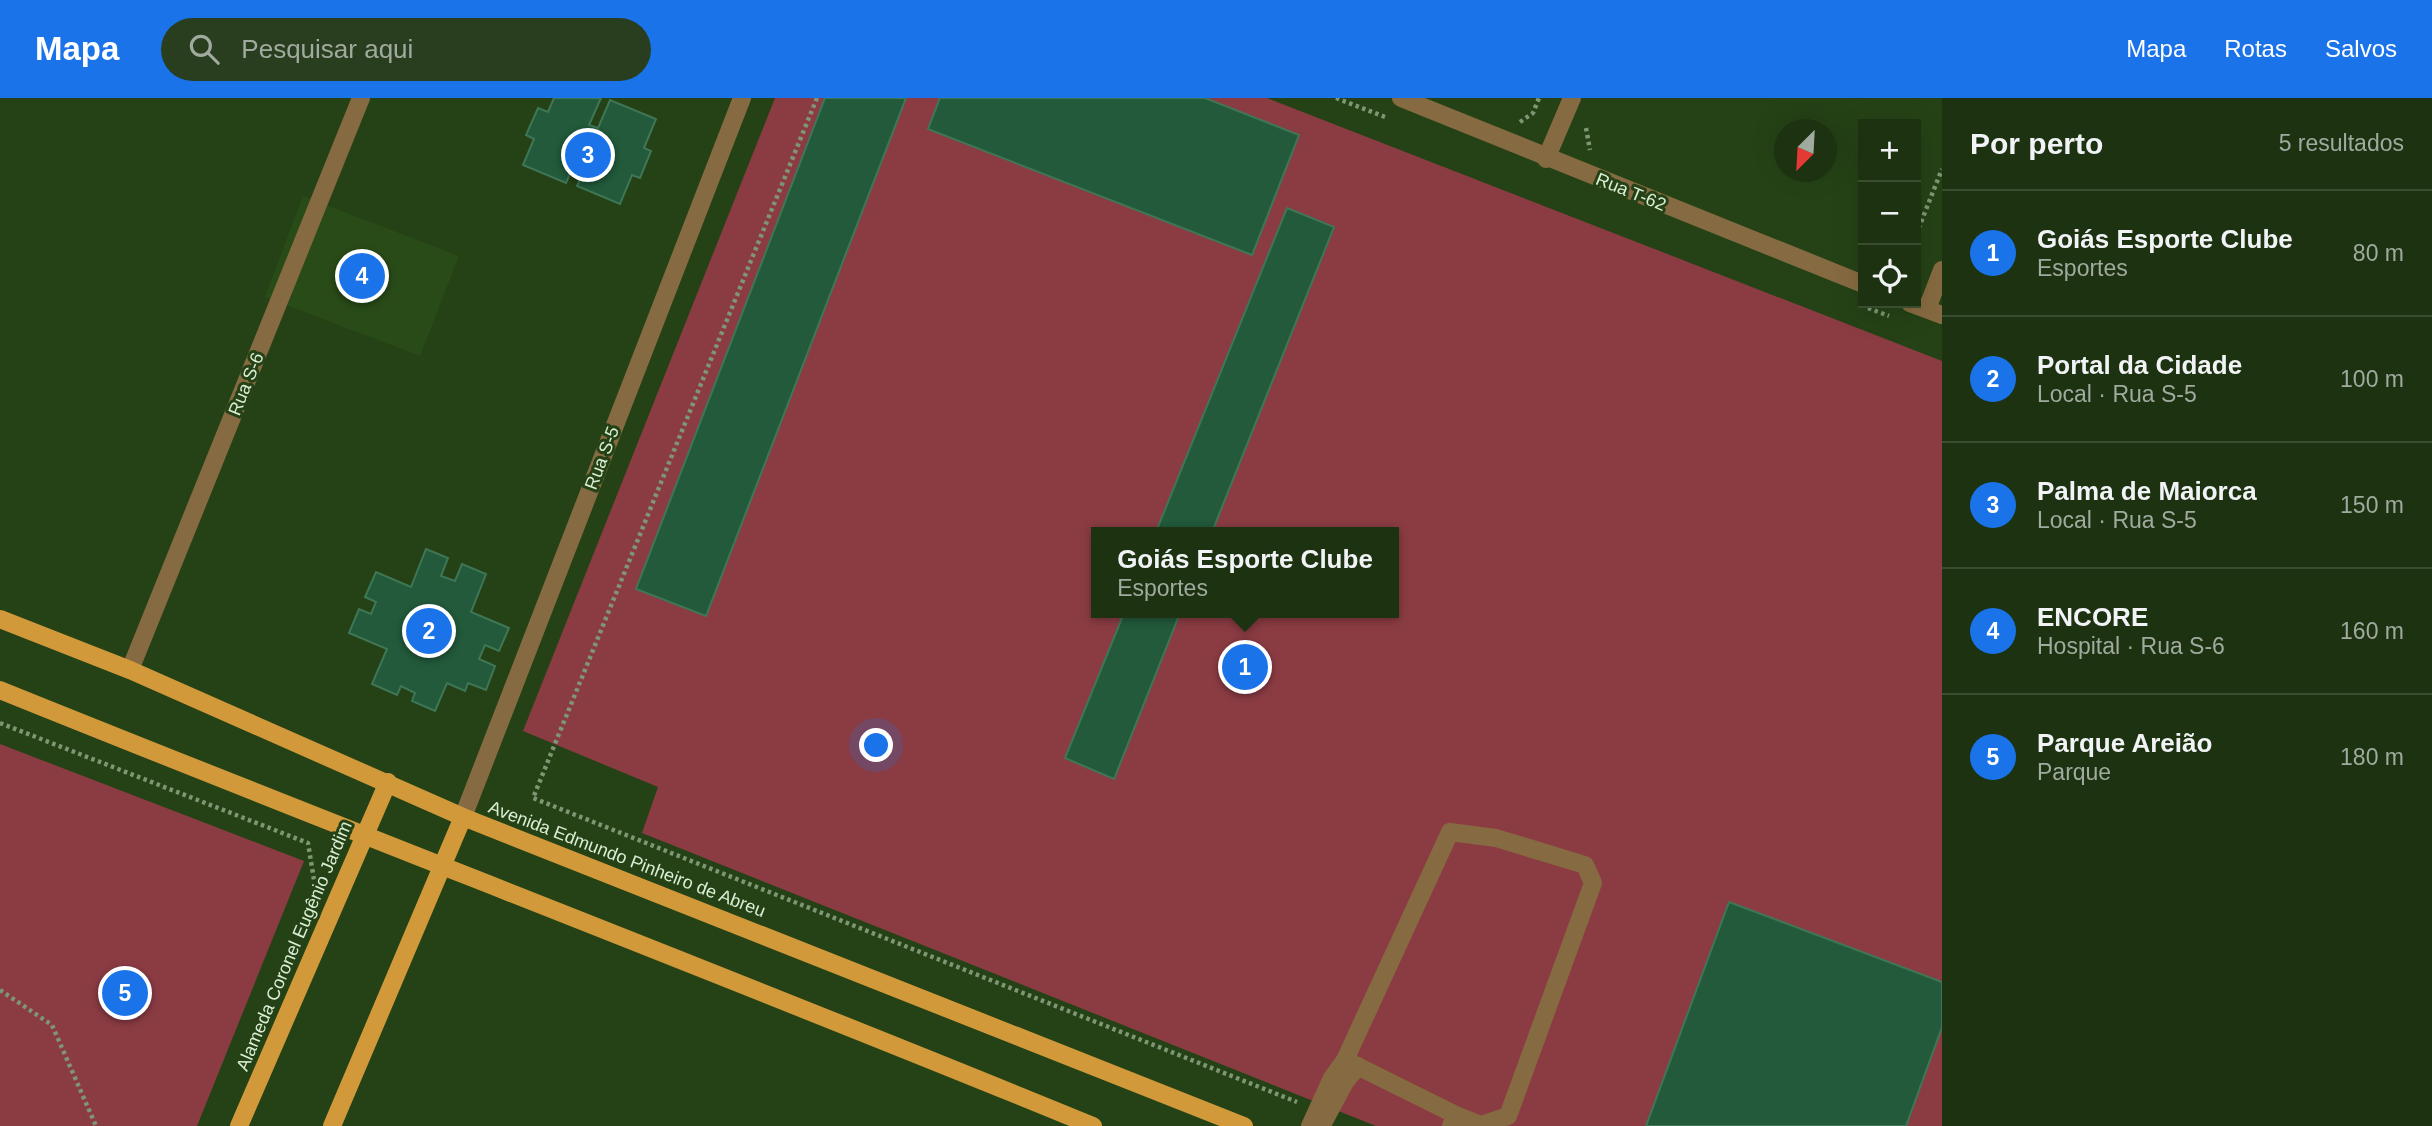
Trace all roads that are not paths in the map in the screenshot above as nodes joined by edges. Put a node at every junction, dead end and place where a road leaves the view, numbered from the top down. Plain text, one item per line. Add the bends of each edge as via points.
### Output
1 (361, 98) edge
2 (742, 98) edge
3 (1401, 98) edge
4 (1572, 98) edge
5 (1546, 159) junction
6 (1942, 270) edge
7 (1858, 282) edge
8 (1926, 309) edge
9 (0, 619) edge
10 (130, 670) junction
11 (0, 690) edge
12 (388, 782) junction
13 (463, 817) junction
14 (363, 837) junction
15 (443, 868) junction
16 (1352, 1063) junction
17 (1453, 1120) edge
18 (1316, 1121) edge
19 (239, 1126) edge
20 (332, 1126) edge
21 (1093, 1126) edge
22 (1244, 1126) edge

1 - 10 street, Rua S-6
2 - 13 street, Rua S-5
3 - 5 street, Rua T-62
4 - 5 street
5 - 7 street, Rua T-62
6 - 8 street
9 - 10 main road, Avenida Edmundo Pinheiro de Abreu
10 - 12 main road, Avenida Edmundo Pinheiro de Abreu
11 - 14 main road
12 - 13 main road, Avenida Edmundo Pinheiro de Abreu
12 - 14 main road, Alameda Coronel Eugênio Jardim
13 - 15 main road
13 - 22 main road, Avenida Edmundo Pinheiro de Abreu
14 - 15 main road
14 - 19 main road, Alameda Coronel Eugênio Jardim
15 - 20 main road
15 - 21 main road
16 - 17 street
16 - 17 street via 1451,832 1496,838 1585,865 1593,883 1508,1115 1481,1125
16 - 18 street via 1345,1082

